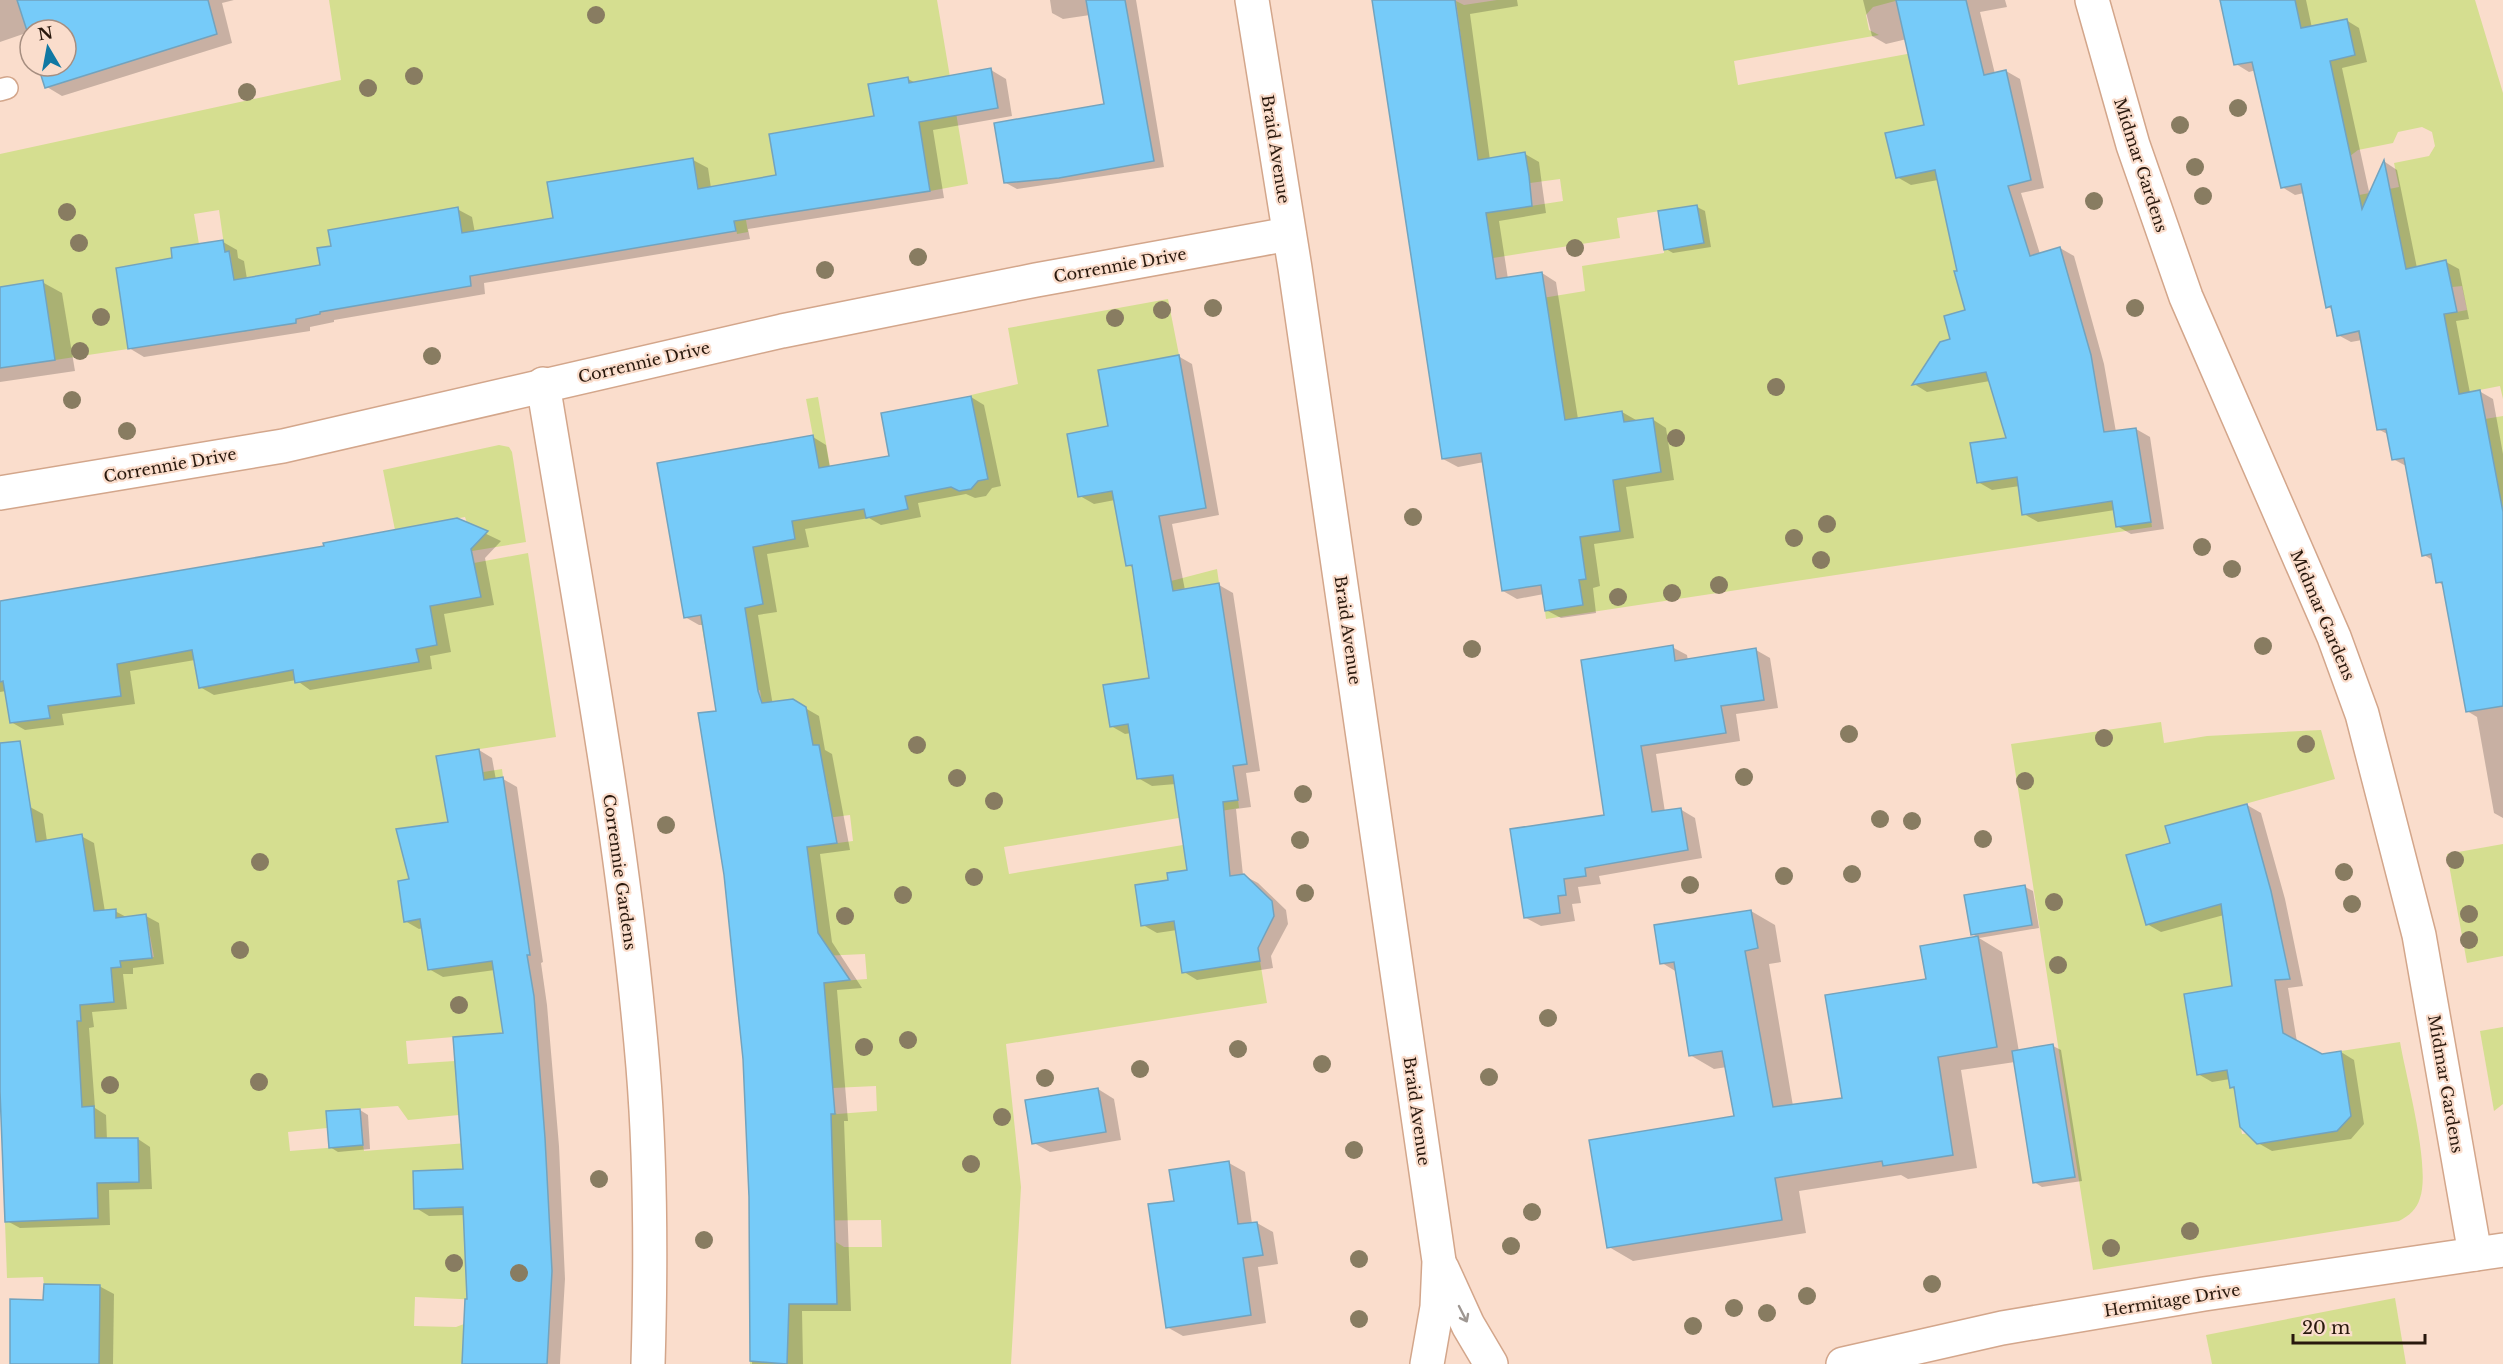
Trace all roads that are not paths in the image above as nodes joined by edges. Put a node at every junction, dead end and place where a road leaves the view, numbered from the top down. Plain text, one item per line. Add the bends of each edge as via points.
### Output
1 (1252, 0) edge
2 (2092, 0) edge
3 (1289, 234) junction
4 (543, 384) junction
5 (0, 493) edge
6 (2489, 1252) edge
7 (1439, 1261) junction
8 (648, 1364) edge
9 (1427, 1364) edge
10 (1491, 1364) edge
11 (1843, 1364) edge

1 - 3 street, Braid Avenue
2 - 6 street, Midmar Gardens via 2133,145 2186,297 2334,637 2362,714 2418,935
3 - 4 street, Corrennie Drive via 1036,280
3 - 7 street, Braid Avenue
4 - 5 street, Corrennie Drive via 283,446
4 - 8 street, Corrennie Gardens via 633,964 648,1183
6 - 11 street, Hermitage Drive via 2013,1326
7 - 9 street, Braid Avenue via 1437,1307
7 -> 10 street, Braid Avenue

